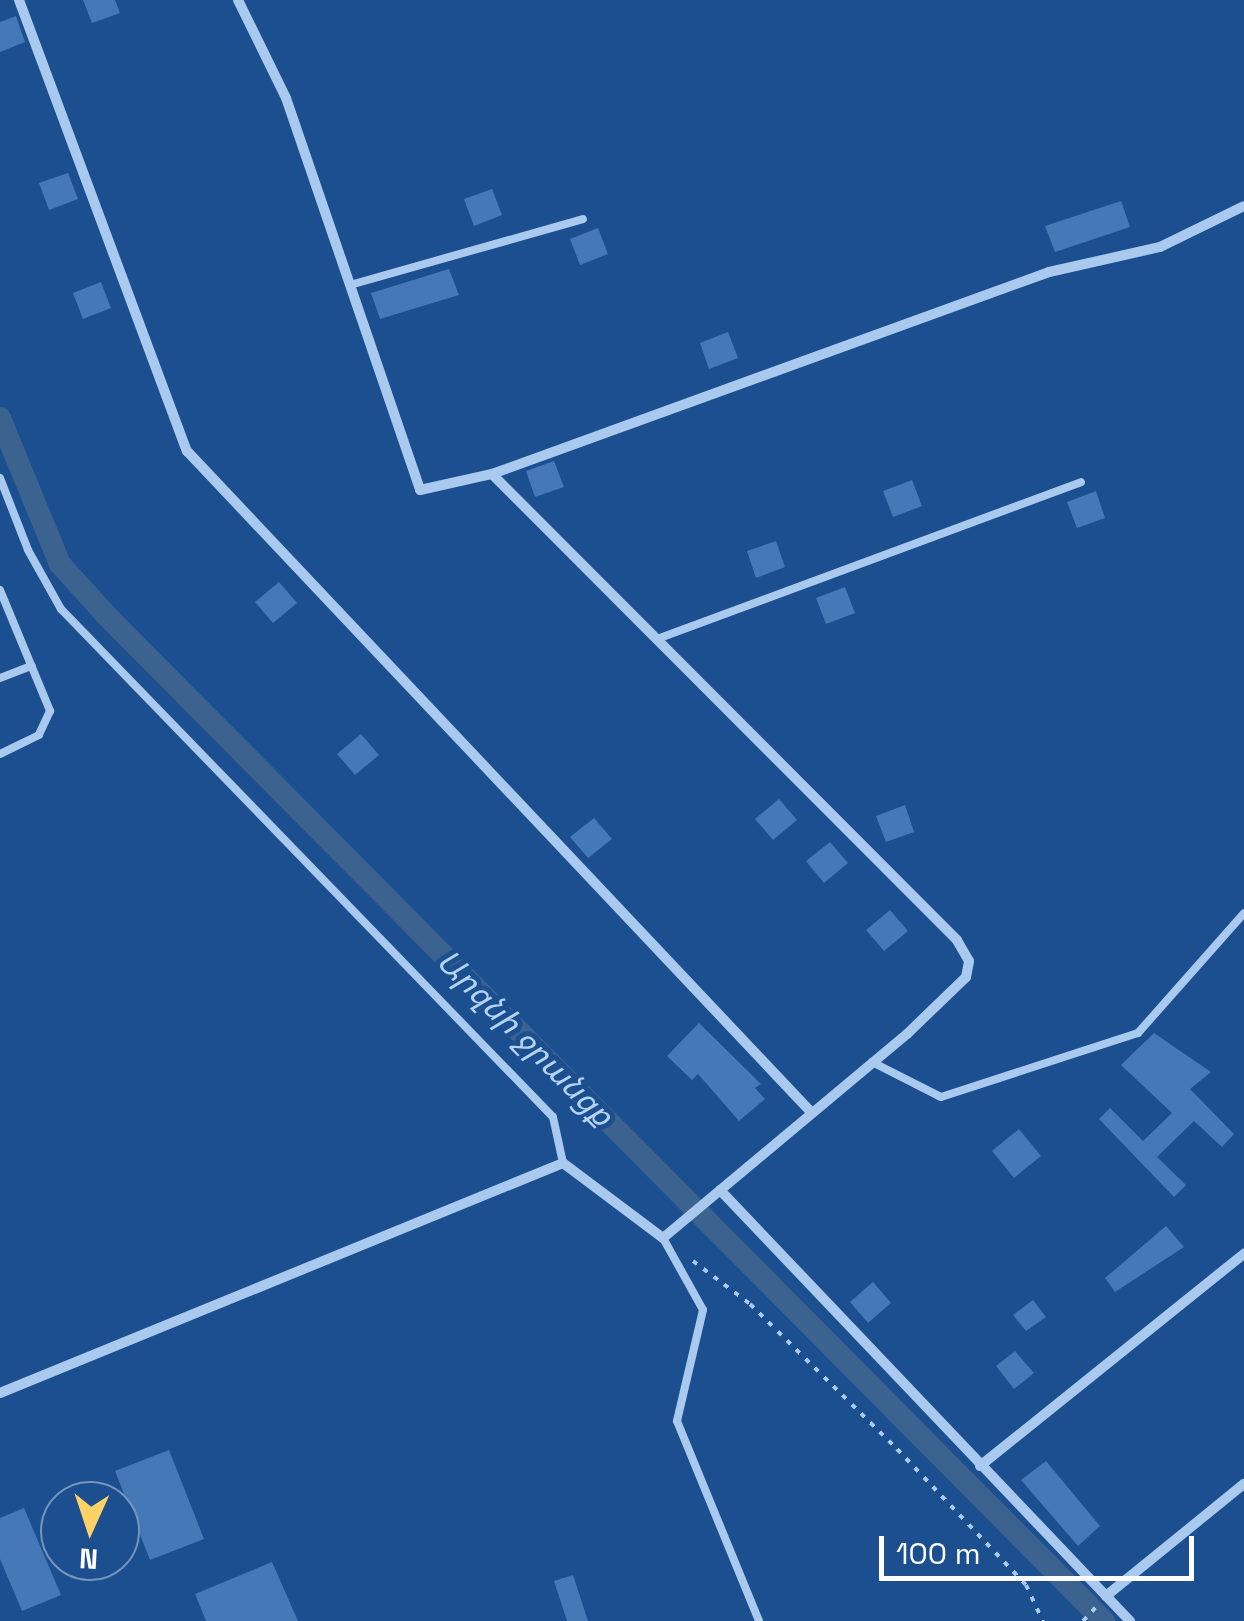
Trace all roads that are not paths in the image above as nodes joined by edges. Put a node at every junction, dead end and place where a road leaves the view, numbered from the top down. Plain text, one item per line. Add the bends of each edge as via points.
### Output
1 (19, 0) edge
2 (238, 0) edge
3 (1244, 206) edge
4 (583, 219) dead end
5 (350, 285) junction
6 (492, 474) junction
7 (0, 478) edge
8 (1081, 482) dead end
9 (0, 590) edge
10 (657, 640) junction
11 (32, 666) junction
12 (0, 678) edge
13 (0, 754) edge
14 (1244, 913) edge
15 (872, 1062) junction
16 (810, 1111) junction
17 (563, 1163) junction
18 (720, 1190) junction
19 (662, 1238) junction
20 (1244, 1254) edge
21 (0, 1393) edge
22 (980, 1466) junction
23 (1244, 1484) edge
24 (1102, 1600) junction
25 (760, 1621) edge
26 (1130, 1621) edge

1 - 16 street via 187,451
2 - 5 street via 286,98
3 - 6 street via 1160,247 1048,272
4 - 5 lane
5 - 6 street via 420,490
6 - 10 street
7 - 17 lane via 28,550 61,609 553,1117
8 - 10 lane
9 - 11 lane
10 - 15 street via 956,940 969,961 966,977
11 - 12 lane
11 - 13 lane via 50,711 39,735
14 - 15 lane via 1138,1034 941,1097
15 - 16 street
16 - 18 street
17 - 19 street
17 - 21 street
18 - 19 street
18 - 22 street
19 - 25 lane via 703,1310 677,1421
20 - 22 street
22 - 24 street
23 - 24 street
24 - 26 street

